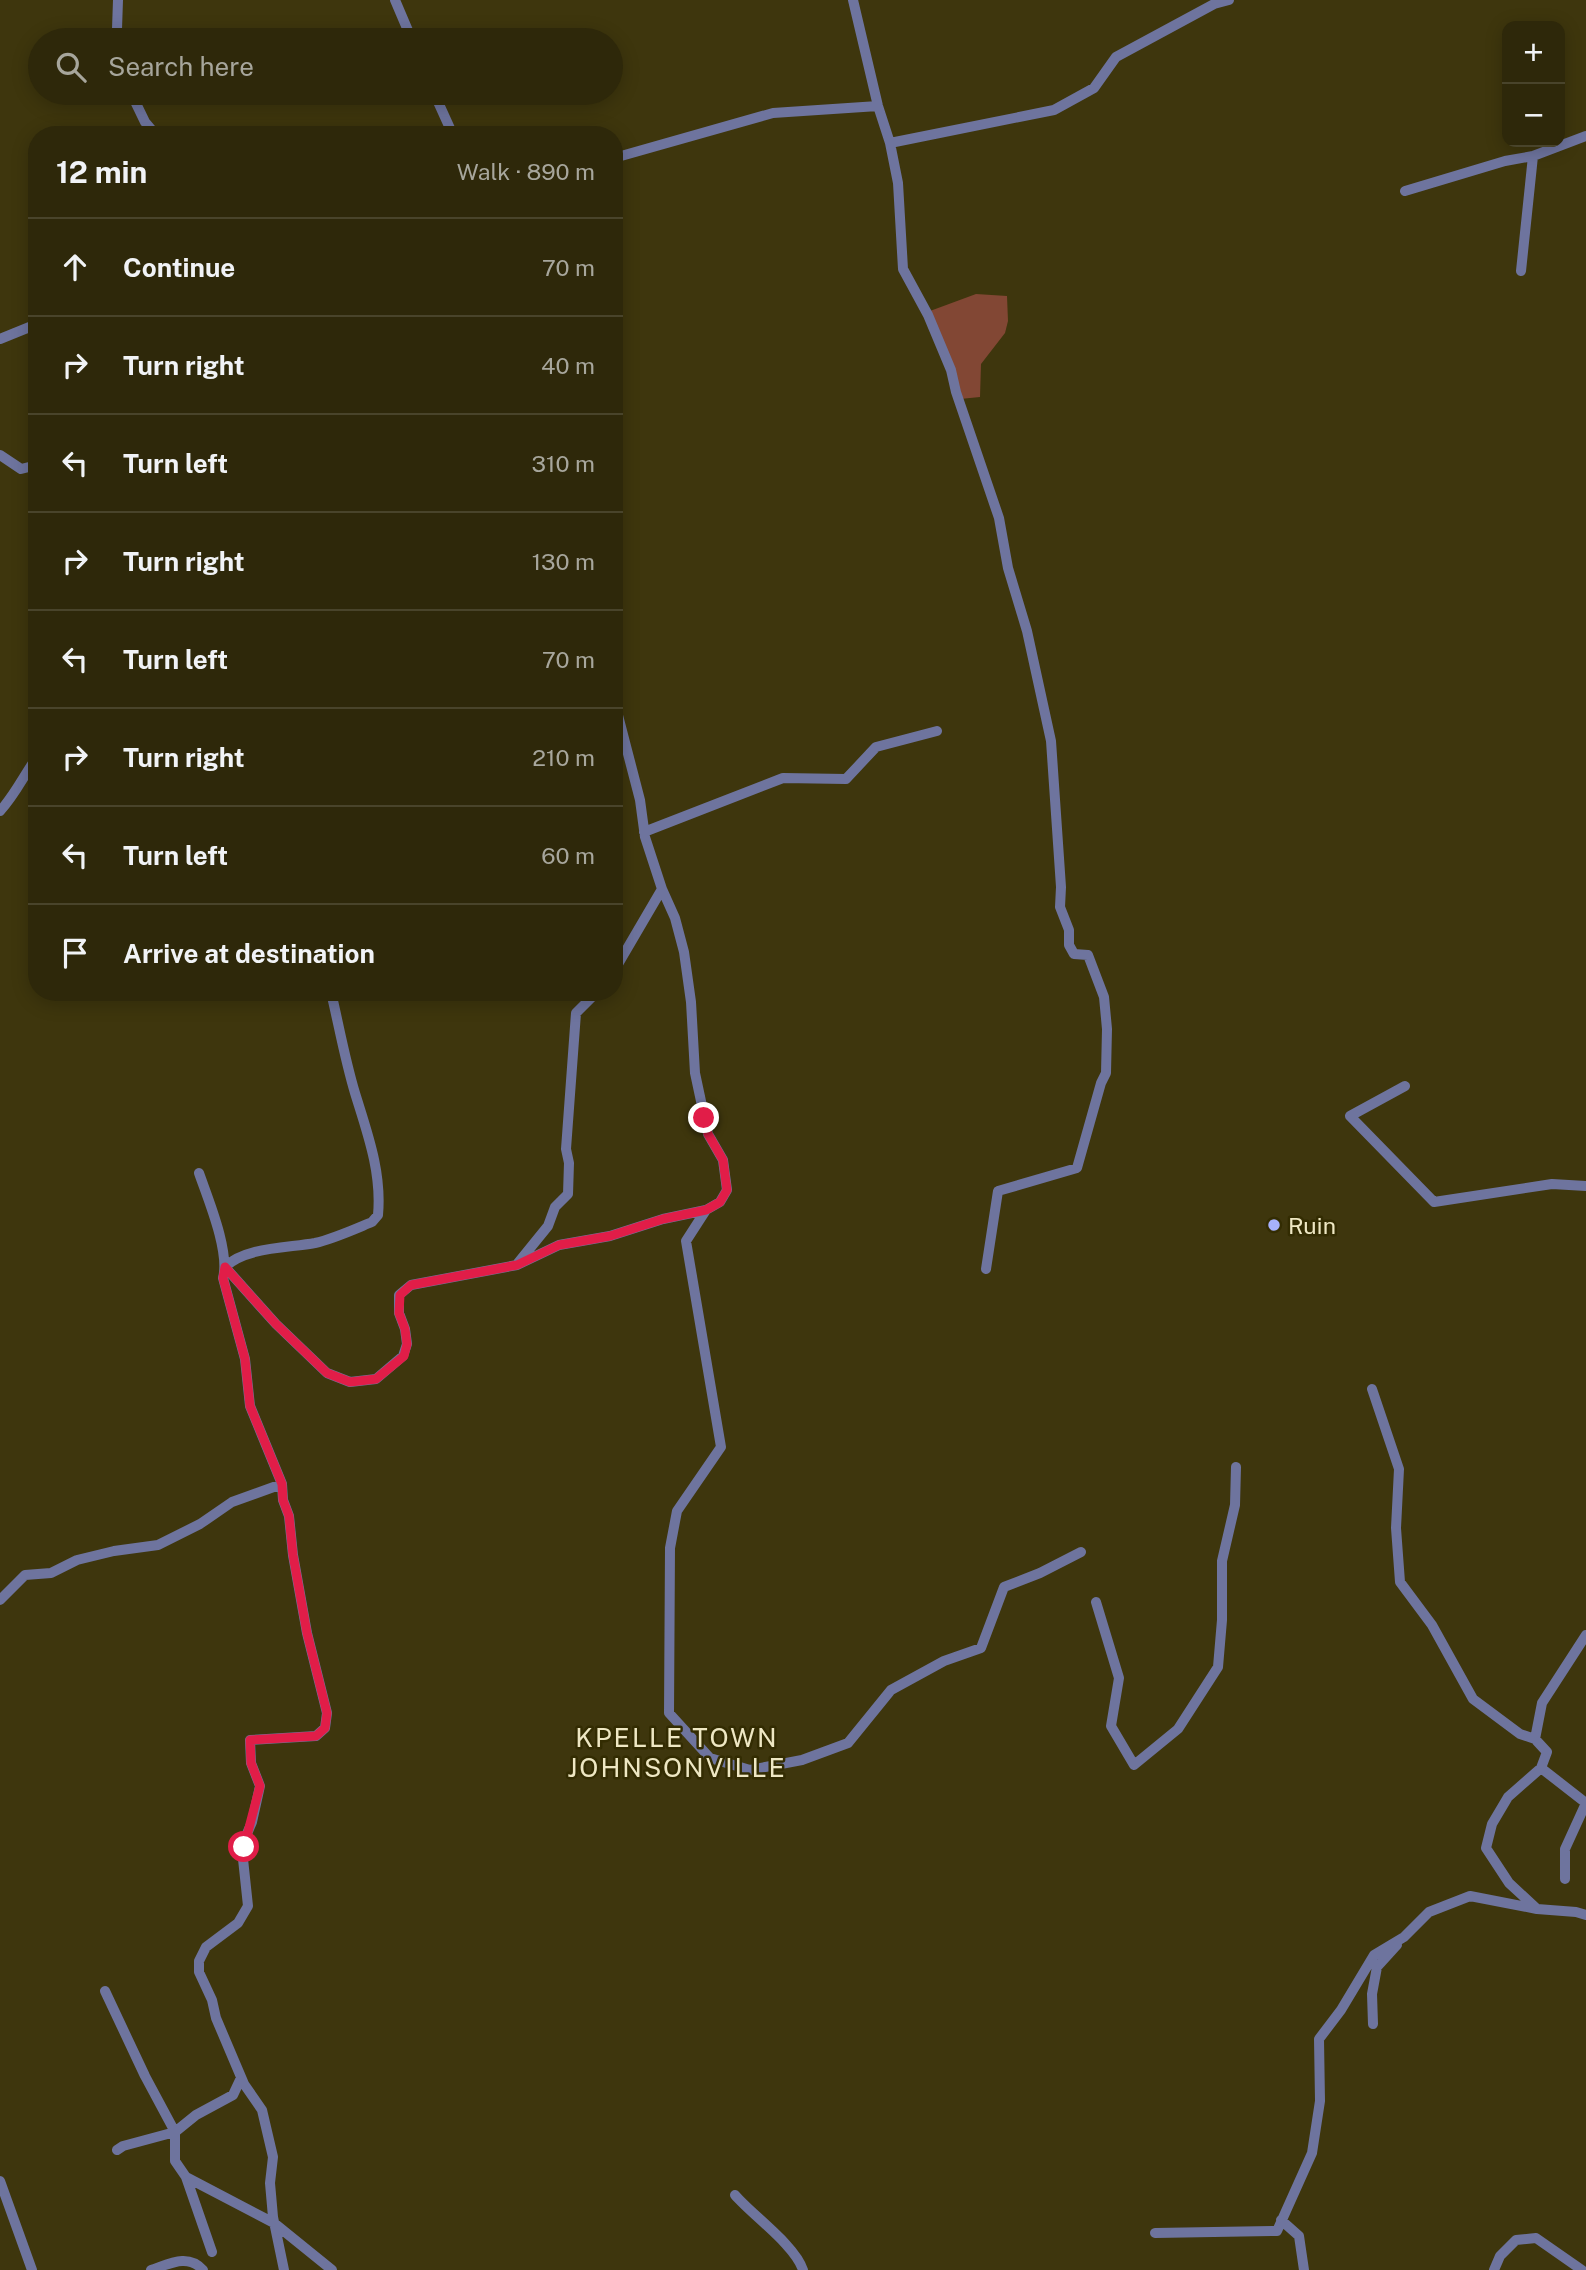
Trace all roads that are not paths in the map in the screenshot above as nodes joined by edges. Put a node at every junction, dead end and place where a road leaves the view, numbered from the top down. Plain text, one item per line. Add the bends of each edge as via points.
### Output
1 (118, 0) edge
2 (395, 0) edge
3 (853, 0) edge
4 (1229, 0) edge
5 (117, 28) edge
6 (407, 28) edge
7 (137, 105) edge
8 (439, 105) edge
9 (878, 106) junction
10 (148, 126) edge
11 (449, 126) edge
12 (1586, 136) edge
13 (890, 143) junction
14 (623, 155) edge
15 (1533, 156) junction
16 (1405, 191) dead end
17 (1521, 271) dead end
18 (28, 328) edge
19 (0, 339) edge
20 (0, 455) edge
21 (28, 468) edge
22 (937, 731) dead end
23 (623, 735) edge
24 (28, 770) edge
25 (0, 811) edge
26 (644, 832) junction
27 (662, 889) junction
28 (623, 956) edge
29 (333, 1001) edge
30 (588, 1001) edge
31 (1405, 1086) dead end
32 (199, 1173) dead end
33 (1586, 1186) edge
34 (706, 1210) junction
35 (517, 1265) junction
36 (225, 1267) junction
37 (986, 1269) dead end
38 (1372, 1389) dead end
39 (1236, 1467) dead end
40 (282, 1484) junction
41 (1081, 1552) dead end
42 (0, 1600) edge
43 (1096, 1602) dead end
44 (1586, 1635) edge
45 (1535, 1739) junction
46 (1541, 1768) junction
47 (1586, 1803) edge
48 (1565, 1879) dead end
49 (1537, 1909) junction
50 (1586, 1914) edge
51 (1404, 1937) junction
52 (105, 1992) dead end
53 (1373, 2024) dead end
54 (241, 2078) junction
55 (175, 2132) junction
56 (117, 2150) dead end
57 (186, 2177) junction
58 (0, 2182) edge
59 (735, 2195) dead end
60 (1281, 2220) junction
61 (274, 2223) junction
62 (1155, 2233) dead end
63 (212, 2252) dead end
64 (32, 2270) edge
65 (151, 2270) edge
66 (203, 2270) edge
67 (284, 2270) edge
68 (332, 2270) edge
69 (803, 2270) edge
70 (1304, 2270) edge
71 (1494, 2270) edge
72 (1582, 2270) edge

1 - 5 street
2 - 6 street
3 - 9 street
4 - 13 street via 1116,57 1094,88 1054,110
7 - 10 street
8 - 11 street
9 - 13 street
9 - 14 street via 773,113
12 - 15 street
13 - 37 street via 898,183 903,269 951,370 999,518 1008,569 1027,631 1051,741 1060,907 1069,945 1074,954 1088,955 1104,997 1106,1018 1106,1073 1077,1168 998,1191
15 - 16 street
15 - 17 street
18 - 19 street
20 - 21 street via 21,469
22 - 26 street via 876,747 846,779 783,779
23 - 26 street
24 - 25 street
26 - 27 street
27 - 28 street
27 - 34 street via 684,952 700,1101 708,1134 723,1160 727,1190 720,1202
29 - 36 street via 378,1177 378,1214 372,1222 318,1242 270,1249
30 - 35 street via 576,1013 566,1149 568,1194
31 - 33 street via 1350,1116 1434,1202 1552,1184
32 - 36 street
34 - 35 street via 559,1245
34 - 41 street via 686,1241 721,1447 677,1511 670,1548 669,1713 710,1758 750,1770 802,1760 848,1743 891,1690 944,1661 981,1648 1004,1587
35 - 36 street via 411,1285 400,1295 399,1313 407,1344 404,1356 376,1379 350,1382 327,1373
36 - 40 street via 223,1278 245,1359 250,1406
38 - 45 street via 1399,1469 1396,1528 1400,1582 1432,1625 1473,1699 1520,1734
39 - 43 street via 1235,1505 1222,1562 1218,1667 1178,1729 1134,1765 1111,1726 1119,1678
40 - 42 street via 232,1502 158,1545 114,1551 77,1560 51,1573 25,1575
40 - 54 street via 307,1633 327,1713 325,1728 316,1736 250,1740 251,1763 260,1786 243,1859 248,1906 238,1923 206,1947 199,1961 199,1972
44 - 45 street via 1542,1703
45 - 46 street via 1547,1752
46 - 47 street
46 - 49 street via 1508,1797 1492,1824 1486,1848 1509,1882
47 - 48 street via 1565,1849
49 - 50 street
49 - 51 street via 1470,1896 1429,1912
51 - 53 street via 1377,1967
51 - 60 street via 1374,1955 1319,2039 1320,2101 1312,2153
52 - 55 street
54 - 55 street via 233,2095
54 - 61 street via 262,2110 273,2157
55 - 56 street
55 - 57 street via 175,2161
57 - 61 street
57 - 63 street
58 - 64 street
59 - 69 street
60 - 62 street via 1277,2231
60 - 70 street via 1299,2236
61 - 67 street
61 - 68 street
65 - 66 street via 188,2260
71 - 72 street via 1516,2240 1536,2238

